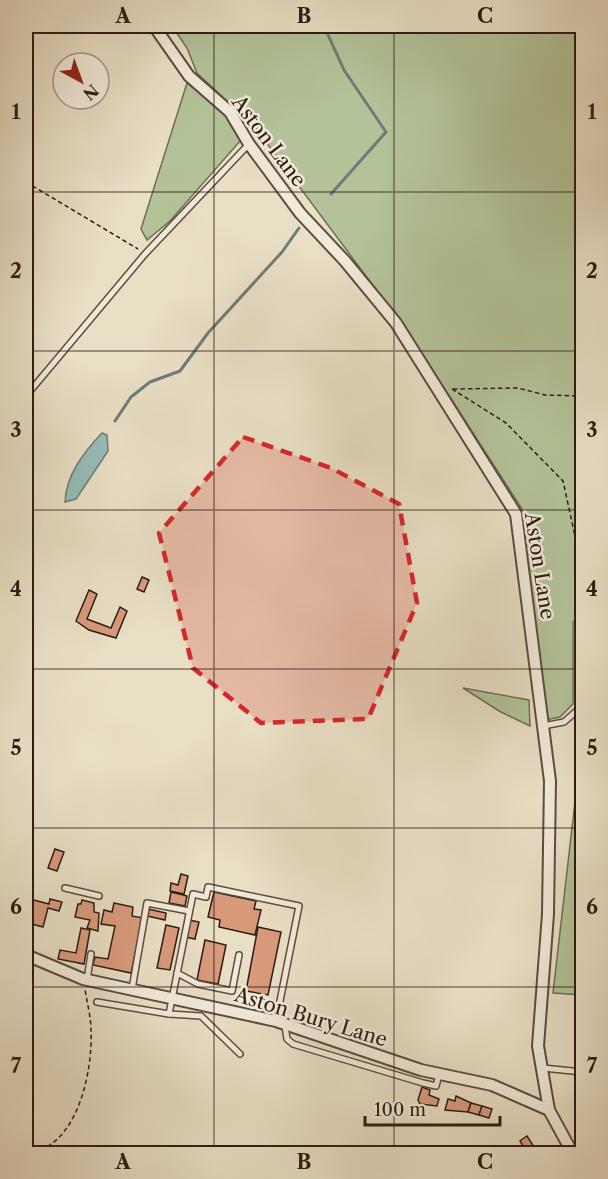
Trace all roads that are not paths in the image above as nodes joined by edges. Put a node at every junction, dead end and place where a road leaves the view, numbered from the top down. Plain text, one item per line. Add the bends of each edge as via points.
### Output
1 (154, 26) edge
2 (249, 144) junction
3 (26, 396) edge
4 (582, 641) edge
5 (543, 726) junction
6 (65, 888) dead end
7 (99, 896) dead end
8 (189, 911) junction
9 (91, 954) dead end
10 (26, 955) edge
11 (239, 955) dead end
12 (177, 973) junction
13 (85, 980) junction
14 (132, 989) junction
15 (172, 997) junction
16 (97, 1002) dead end
17 (170, 1014) junction
18 (280, 1022) junction
19 (240, 1054) dead end
20 (541, 1067) junction
21 (582, 1072) edge
22 (439, 1075) junction
23 (549, 1110) junction
24 (573, 1154) edge

1 - 2 street, Aston Lane via 189,76 230,112
2 - 3 lane via 145,254
2 - 5 street, Aston Lane via 300,213 396,323 516,514
4 - 5 lane via 580,708 564,722
5 - 20 street, Aston Lane via 550,781 548,914 538,1046
6 - 7 lane
8 - 12 lane
8 - 14 lane via 147,903
8 - 18 lane via 193,894 206,897 208,887 299,906
9 - 13 lane
10 - 13 street, Aston Bury Lane
11 - 12 lane via 232,991 198,984
12 - 15 lane
13 - 14 street, Aston Bury Lane
14 - 15 street, Aston Bury Lane
15 - 17 lane
15 - 18 street, Aston Bury Lane
16 - 17 lane
17 - 19 lane via 201,1016
18 - 22 street, Aston Bury Lane
18 - 22 lane via 293,1044 436,1086
20 - 21 lane
20 - 23 street, Aston Lane
22 - 23 street, Aston Bury Lane via 492,1085
23 - 24 street, Aston Lane

